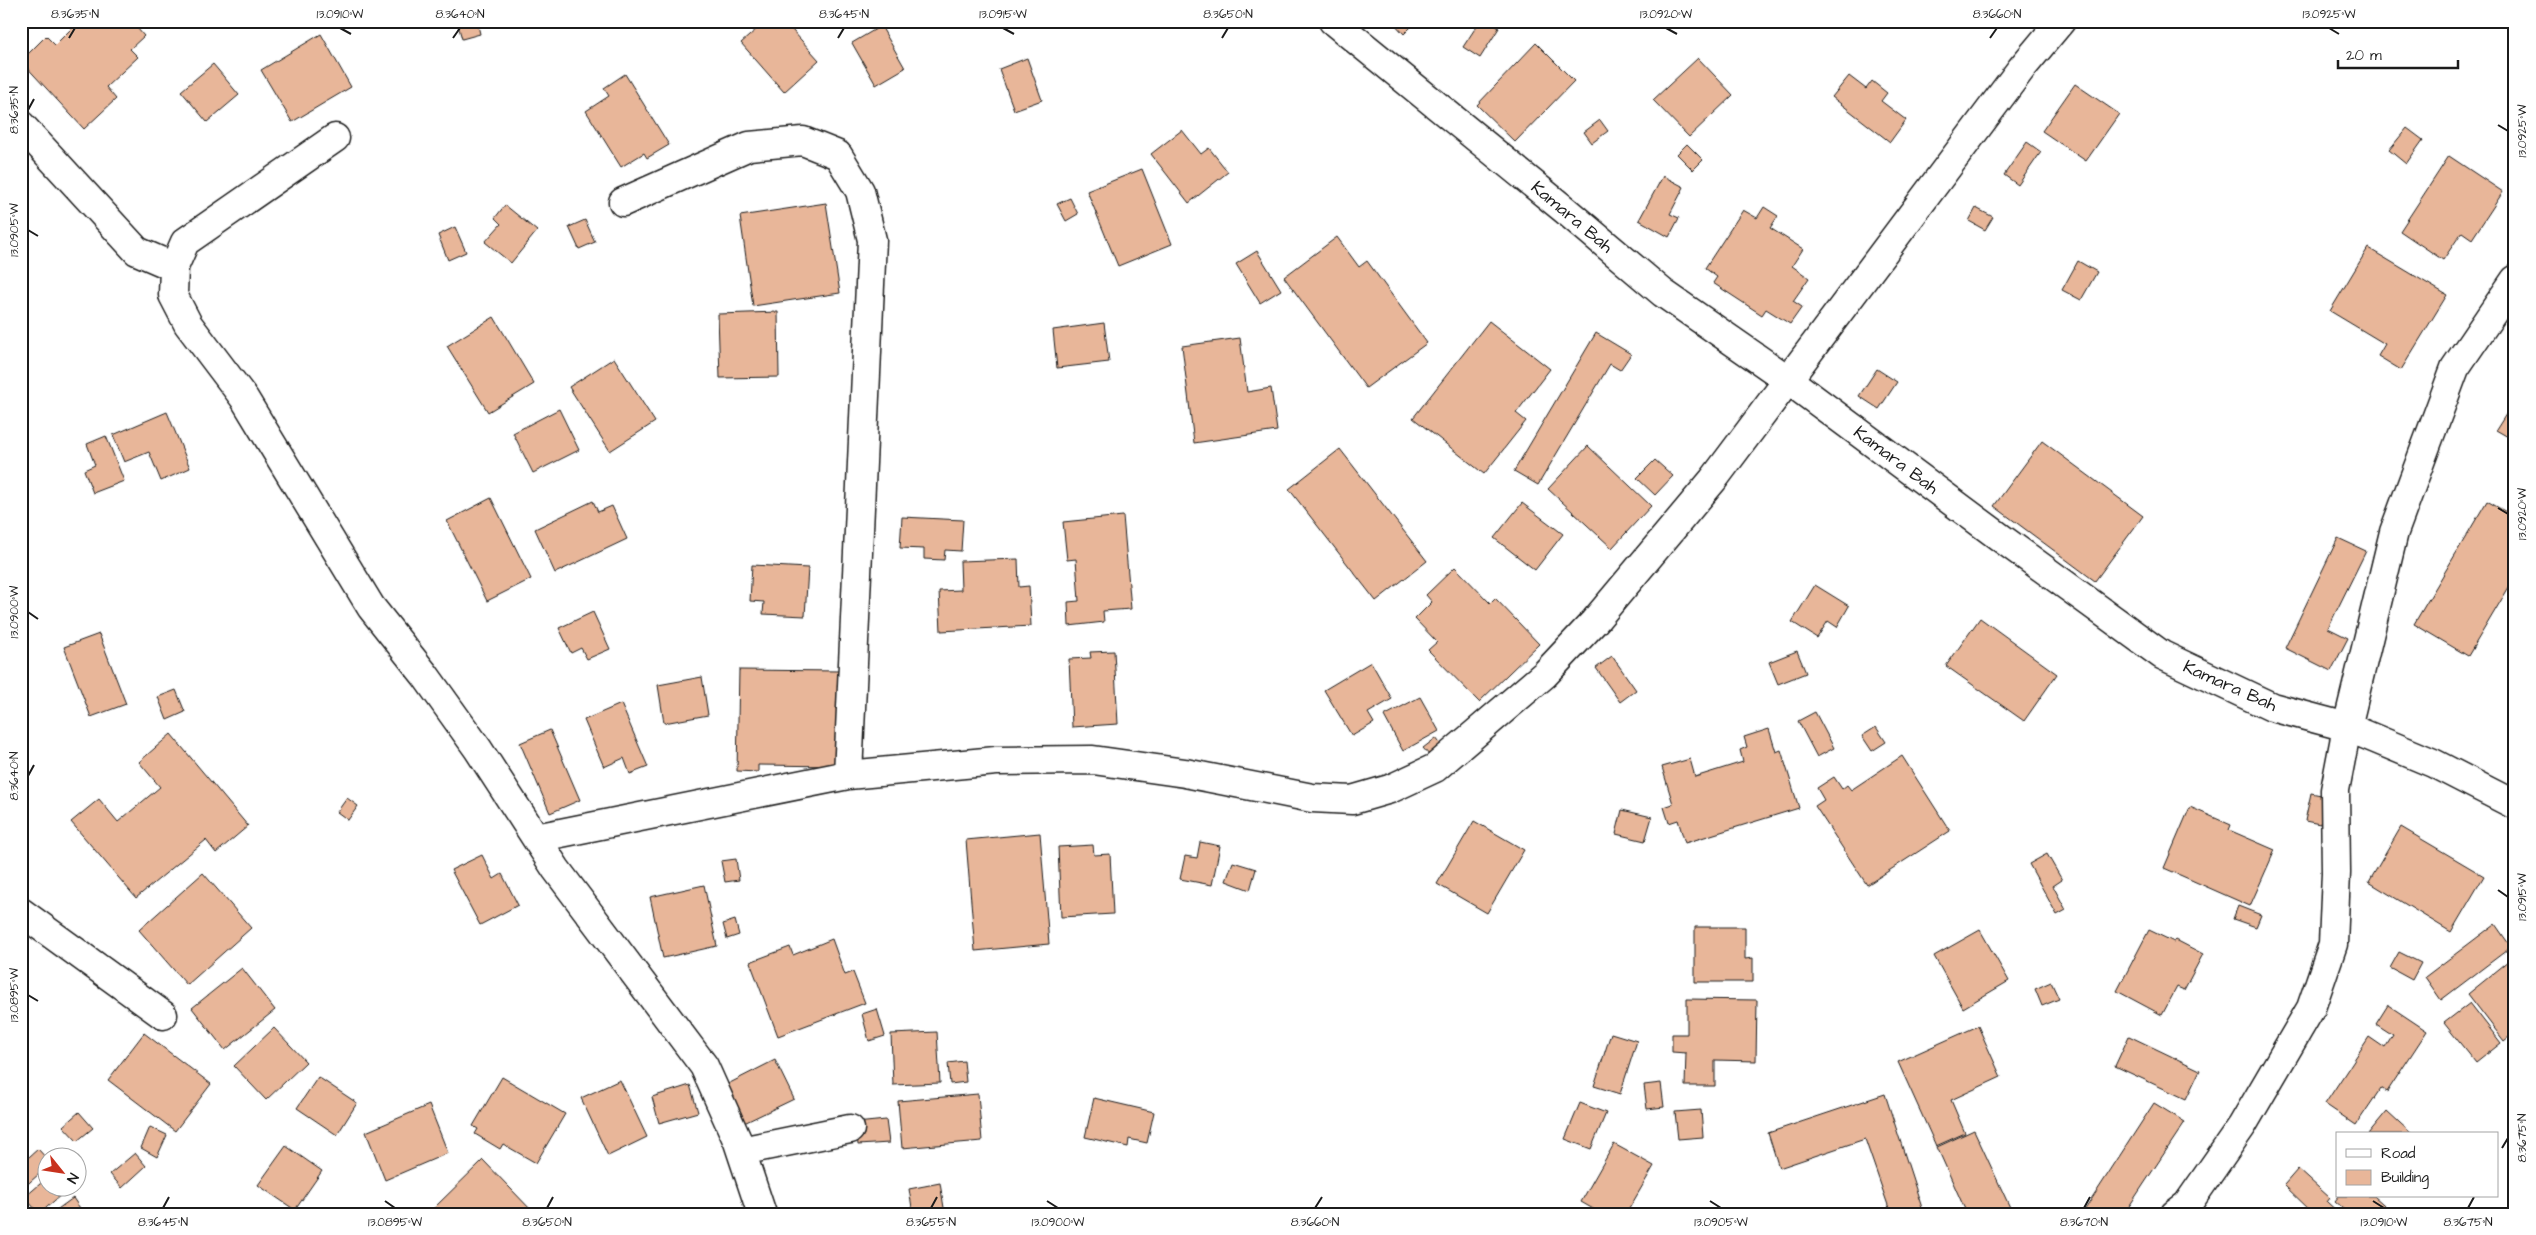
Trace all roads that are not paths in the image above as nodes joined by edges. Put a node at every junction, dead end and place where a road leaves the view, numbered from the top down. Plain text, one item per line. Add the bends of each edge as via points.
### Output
1 (1332, 21) edge
2 (2061, 21) edge
3 (21, 125) edge
4 (335, 138) dead end
5 (623, 202) dead end
6 (174, 267) junction
7 (2515, 280) edge
8 (1787, 379) junction
9 (2347, 727) junction
10 (848, 775) junction
11 (2515, 805) edge
12 (536, 838) junction
13 (21, 912) edge
14 (163, 1014) dead end
15 (850, 1129) dead end
16 (741, 1151) junction
17 (762, 1214) edge
18 (2176, 1214) edge

1 - 8 street, Kamara Bah via 1663,293
2 - 8 street via 2021,68
3 - 6 street via 137,251
4 - 6 street via 185,242
5 - 10 street via 749,146 803,141 838,156 860,191 872,240
6 - 12 street via 173,295 188,324 244,398 371,607 468,734
7 - 9 street via 2455,368 2394,532
8 - 9 street, Kamara Bah via 2162,655 2272,707
8 - 10 street via 1707,488 1594,622 1545,674 1434,768 1390,789 1352,800 1312,798 1185,773 1093,760 996,761
9 - 11 street, Kamara Bah via 2432,763
9 - 18 street via 2335,790 2333,944 2311,1008 2242,1126 2187,1205
10 - 12 street
12 - 16 street via 704,1066
13 - 14 street
15 - 16 street
16 - 17 street

